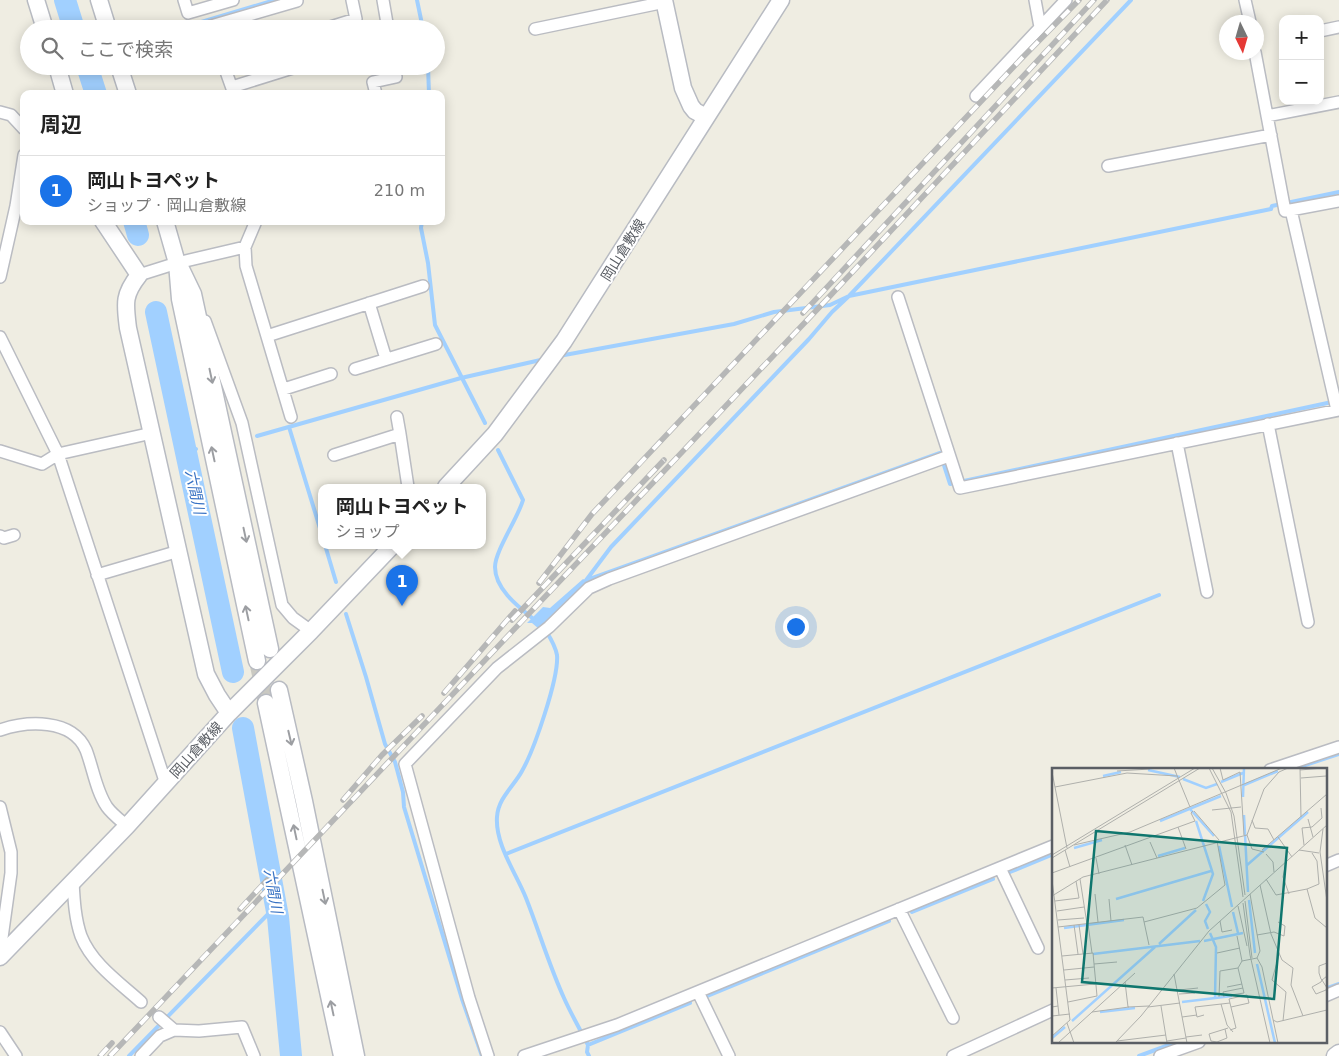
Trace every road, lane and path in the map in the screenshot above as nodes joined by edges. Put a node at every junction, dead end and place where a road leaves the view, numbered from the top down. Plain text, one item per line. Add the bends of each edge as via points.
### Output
1 (36, 0) edge
2 (99, 0) edge
3 (184, 0) edge
4 (233, 0) edge
5 (352, 0) edge
6 (383, 0) edge
7 (781, 0) edge
8 (1035, 0) edge
9 (1066, 0) edge
10 (1246, 0) edge
11 (297, 1) edge
12 (664, 1) edge
13 (1249, 15) edge
14 (42, 20) edge
15 (105, 20) edge
16 (232, 20) edge
17 (353, 20) edge
18 (386, 20) edge
19 (1040, 27) junction
20 (1339, 27) edge
21 (535, 29) dead end
22 (1324, 30) edge
23 (1257, 60) edge
24 (60, 75) edge
25 (123, 75) edge
26 (227, 75) edge
27 (275, 75) edge
28 (396, 75) edge
29 (64, 90) edge
30 (127, 90) edge
31 (232, 90) edge
32 (235, 90) edge
33 (375, 90) edge
34 (976, 96) dead end
35 (1339, 102) edge
36 (0, 112) edge
37 (1268, 116) junction
38 (706, 117) junction
39 (20, 125) edge
40 (1271, 135) junction
41 (1108, 166) dead end
42 (20, 180) edge
43 (1339, 201) edge
44 (1287, 207) junction
45 (106, 225) edge
46 (166, 225) edge
47 (254, 225) edge
48 (245, 247) junction
49 (177, 263) junction
50 (139, 275) junction
51 (0, 277) edge
52 (423, 286) dead end
53 (194, 294) junction
54 (898, 297) dead end
55 (369, 303) junction
56 (266, 336) junction
57 (0, 337) edge
58 (436, 344) dead end
59 (386, 359) junction
60 (355, 369) dead end
61 (331, 374) dead end
62 (284, 389) junction
63 (1336, 406) edge
64 (291, 417) dead end
65 (398, 417) dead end
66 (1268, 424) junction
67 (152, 433) junction
68 (400, 434) junction
69 (1177, 443) junction
70 (0, 451) edge
71 (58, 454) junction
72 (334, 455) dead end
73 (944, 458) junction
74 (408, 484) edge
75 (449, 484) edge
76 (14, 535) dead end
77 (0, 536) edge
78 (388, 549) edge
79 (179, 551) junction
80 (97, 575) junction
81 (1207, 592) dead end
82 (1308, 622) dead end
83 (310, 631) junction
84 (270, 649) tunnel mouth
85 (257, 661) tunnel mouth
86 (279, 690) tunnel mouth
87 (266, 703) tunnel mouth
88 (229, 712) junction
89 (0, 730) edge
90 (1339, 747) edge
91 (1288, 767) edge
92 (166, 784) junction
93 (0, 807) edge
94 (127, 826) junction
95 (1052, 846) edge
96 (1339, 860) edge
97 (1326, 866) edge
98 (1000, 868) junction
99 (73, 882) junction
100 (899, 909) junction
101 (1038, 948) dead end
102 (0, 952) edge
103 (0, 958) edge
104 (1339, 990) edge
105 (698, 992) junction
106 (1326, 996) edge
107 (141, 1002) dead end
108 (1052, 1010) edge
109 (953, 1018) dead end
110 (0, 1032) edge
111 (1193, 1044) edge
112 (1339, 1053) edge
113 (16, 1056) edge
114 (141, 1056) edge
115 (254, 1056) edge
116 (342, 1056) edge
117 (356, 1056) edge
118 (488, 1056) edge
119 (524, 1056) edge
120 (729, 1056) edge
121 (953, 1056) edge
122 (1160, 1056) edge
123 (1334, 1056) edge

1 - 14 street
2 - 15 street
3 - 4 street via 188,13
5 - 17 street via 356,19
6 - 18 street
7 - 38 street, 岡山倉敷線
8 - 19 street
9 - 19 street
10 - 13 street
11 - 16 street
12 - 21 street
12 - 38 street via 683,88 691,106
19 - 34 street
20 - 22 street
23 - 37 street
24 - 29 street
25 - 30 street
26 - 31 street
27 - 32 street
28 - 33 street via 373,82
35 - 37 street
36 - 39 street via 11,115
37 - 40 street
38 - 75 street, 岡山倉敷線 via 560,348 495,434
40 - 41 street
40 - 44 street
42 - 51 street
43 - 44 street
44 - 63 street
45 - 50 street
46 - 49 street
47 - 48 street
48 - 49 street
48 - 56 street via 246,266
49 - 50 street
49 - 53 street
85 -> 49 street via 180,299
50 - 67 street via 125,297 125,308
52 - 55 street
53 - 83 street via 242,424 282,605
53 -> 84 street
54 - 73 street
55 - 56 street
55 - 59 street
56 - 62 street
57 - 71 street
58 - 59 street
59 - 60 street
61 - 62 street
62 - 64 street
63 - 66 street
65 - 68 street
66 - 69 street
66 - 82 street
67 - 71 street
67 - 79 street
68 - 72 street
68 - 74 street
69 - 73 street via 960,488
69 - 81 street
70 - 71 street via 42,464
71 - 80 street
73 - 118 street via 590,588 497,668 405,764
76 - 77 street
78 - 83 street, 岡山倉敷線
79 - 80 street
79 - 88 street via 206,674
80 - 92 street
83 - 88 street, 岡山倉敷線
86 -> 117 street
116 -> 87 street
88 - 92 street, 岡山倉敷線
89 - 94 street via 48,724 78,737 108,808
90 - 91 street
92 - 94 street, 岡山倉敷線
93 - 102 street via 11,852
94 - 99 street, 岡山倉敷線
95 - 98 street
96 - 97 street
98 - 100 street
98 - 101 street
99 - 103 street, 岡山倉敷線
99 - 107 street via 81,936 90,953
100 - 105 street
100 - 109 street
104 - 106 street
105 - 119 street via 584,1037
105 - 120 street
108 - 121 street
110 - 113 street
111 - 122 street
112 - 123 street
114 - 115 street via 160,1036 165,1022 199,1031 242,1027

